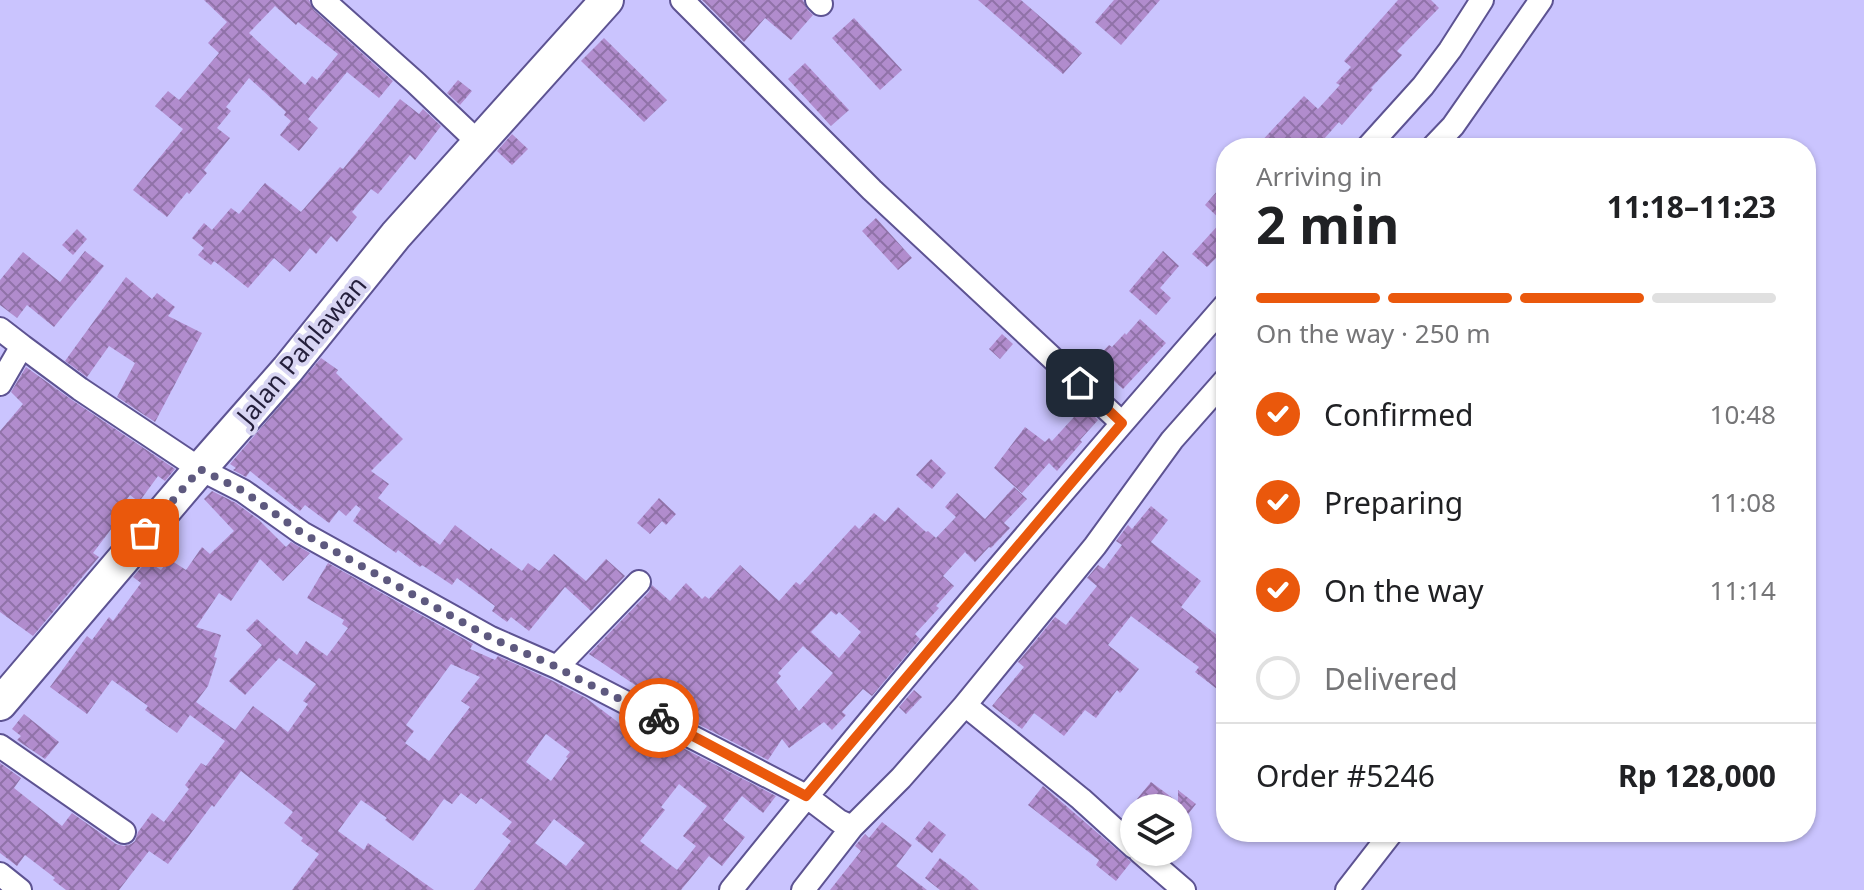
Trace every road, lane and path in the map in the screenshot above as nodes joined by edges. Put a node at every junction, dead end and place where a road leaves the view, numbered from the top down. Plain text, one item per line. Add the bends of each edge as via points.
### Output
1 (323, 0) edge
2 (607, 0) edge
3 (682, 0) edge
4 (1482, 0) edge
5 (1541, 0) edge
6 (1376, 138) edge
7 (1442, 138) edge
8 (478, 142) junction
9 (1216, 315) edge
10 (0, 329) edge
11 (22, 346) junction
12 (0, 384) edge
13 (1216, 390) edge
14 (1122, 423) junction
15 (200, 469) junction
16 (639, 582) dead end
17 (557, 667) junction
18 (0, 704) edge
19 (965, 705) junction
20 (0, 746) edge
21 (809, 798) junction
22 (846, 824) junction
23 (124, 832) dead end
24 (1120, 834) edge
25 (1384, 842) edge
26 (1156, 866) edge
27 (0, 874) edge
28 (18, 889) edge
29 (731, 890) edge
30 (803, 890) edge
31 (1184, 890) edge
32 (1347, 890) edge

1 - 8 street
2 - 8 street, Jalan Pahlawan
3 - 14 street via 872,190
4 - 6 street via 1423,86
5 - 7 street
8 - 15 street, Jalan Pahlawan
9 - 14 street
10 - 11 street
11 - 12 street
11 - 15 street
13 - 19 street
14 - 21 street
15 - 17 street via 243,491 302,533 491,638
15 - 18 street, Jalan Pahlawan
16 - 17 street
17 - 21 street
19 - 22 street via 901,778
19 - 24 street
20 - 23 street
21 - 22 street
21 - 29 street
22 - 30 street
25 - 32 street
26 - 31 street
27 - 28 street

